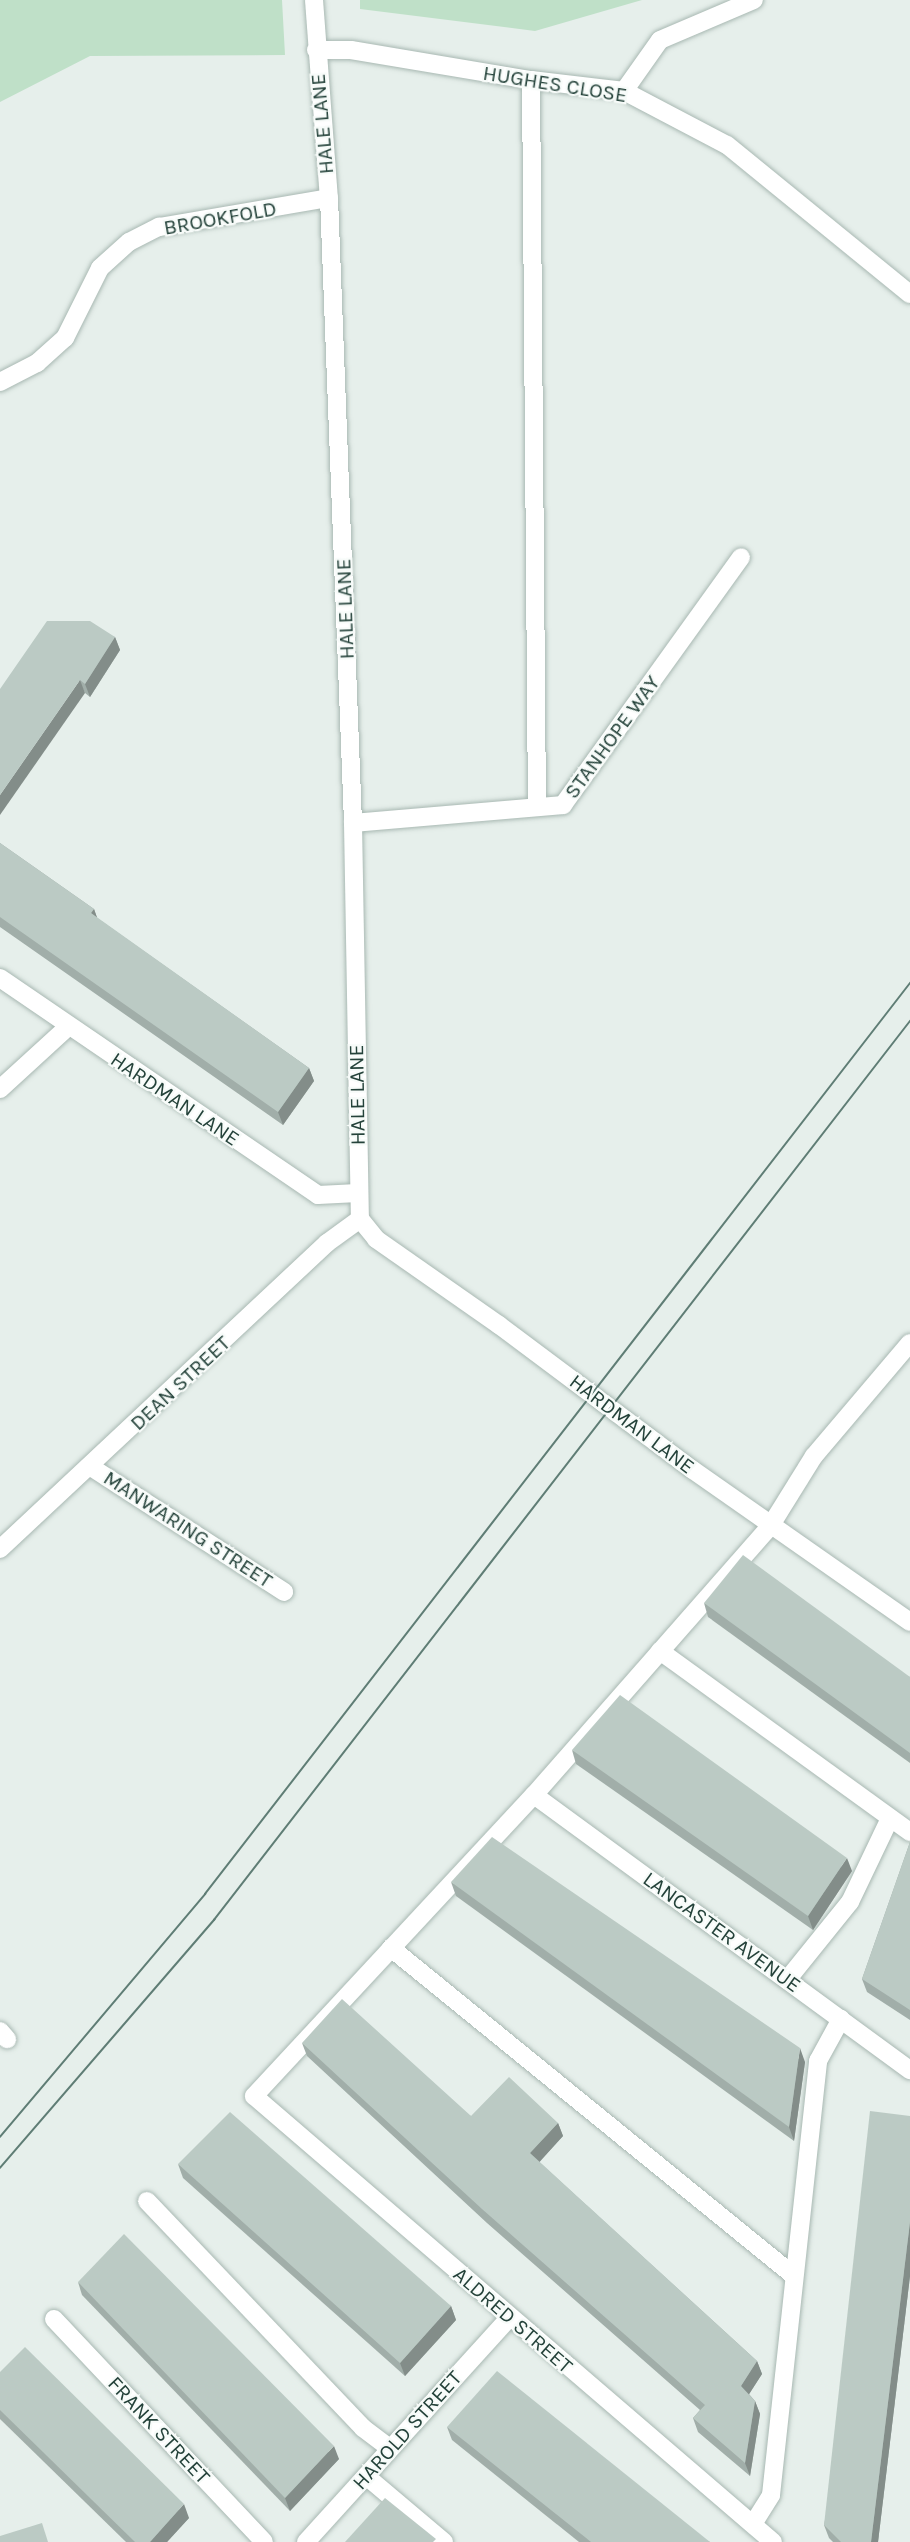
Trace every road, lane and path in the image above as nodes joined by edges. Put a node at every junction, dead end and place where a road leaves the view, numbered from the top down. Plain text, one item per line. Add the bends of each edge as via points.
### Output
1 (314, 0) edge
2 (754, 0) edge
3 (316, 50) junction
4 (531, 80) junction
5 (624, 91) junction
6 (329, 198) junction
7 (910, 294) edge
8 (0, 381) edge
9 (741, 557) dead end
10 (537, 807) junction
11 (353, 823) junction
12 (0, 978) edge
13 (68, 1026) junction
14 (0, 1089) edge
15 (358, 1193) junction
16 (360, 1219) junction
17 (910, 1343) edge
18 (91, 1467) junction
19 (771, 1525) junction
20 (0, 1549) edge
21 (284, 1592) dead end
22 (910, 1622) edge
23 (660, 1651) junction
24 (534, 1795) junction
25 (890, 1818) junction
26 (910, 1832) edge
27 (391, 1948) junction
28 (787, 1980) junction
29 (841, 2019) junction
30 (910, 2070) edge
31 (147, 2201) dead end
32 (793, 2275) junction
33 (509, 2318) junction
34 (54, 2319) dead end
35 (390, 2448) junction
36 (366, 2476) junction
37 (753, 2524) junction
38 (264, 2542) edge
39 (306, 2542) edge
40 (444, 2542) edge
41 (773, 2542) edge

1 - 3 street, HALE LANE
2 - 5 street via 660,40
3 - 4 street, HUGHES CLOSE via 351,50
3 - 6 street, HALE LANE
4 - 5 street, HUGHES CLOSE
4 - 10 street
5 - 7 street, HUGHES CLOSE via 727,145
6 - 8 street, BROOKFOLD via 159,227 129,242 100,268 65,338 37,363
6 - 11 street, HALE LANE
9 - 10 street, STANHOPE WAY via 563,805
10 - 11 street, STANHOPE WAY
11 - 15 street, HALE LANE
12 - 13 street, HARDMAN LANE
13 - 14 street
13 - 15 street, HARDMAN LANE via 318,1195
15 - 16 street, HALE LANE
16 - 18 street, DEAN STREET via 327,1243
16 - 19 street, HARDMAN LANE via 376,1239
17 - 19 street via 814,1456
18 - 20 street, DEAN STREET
18 - 21 street, MANWARING STREET
19 - 22 street, HARDMAN LANE
19 - 23 street
23 - 24 street
23 - 25 street
24 - 27 street
24 - 28 street, LANCASTER AVENUE
25 - 26 street
25 - 28 street via 850,1902
27 - 32 street
27 - 33 street, ALDRED STREET via 254,2096
28 - 29 street, LANCASTER AVENUE
29 - 30 street, LANCASTER AVENUE
29 - 32 street via 818,2061
31 - 35 street via 363,2428
32 - 37 street via 771,2495
33 - 35 street, HAROLD STREET
33 - 37 street, ALDRED STREET
34 - 38 street, FRANK STREET
35 - 36 street, HAROLD STREET
36 - 39 street, HAROLD STREET
36 - 40 street
37 - 41 street, ALDRED STREET

